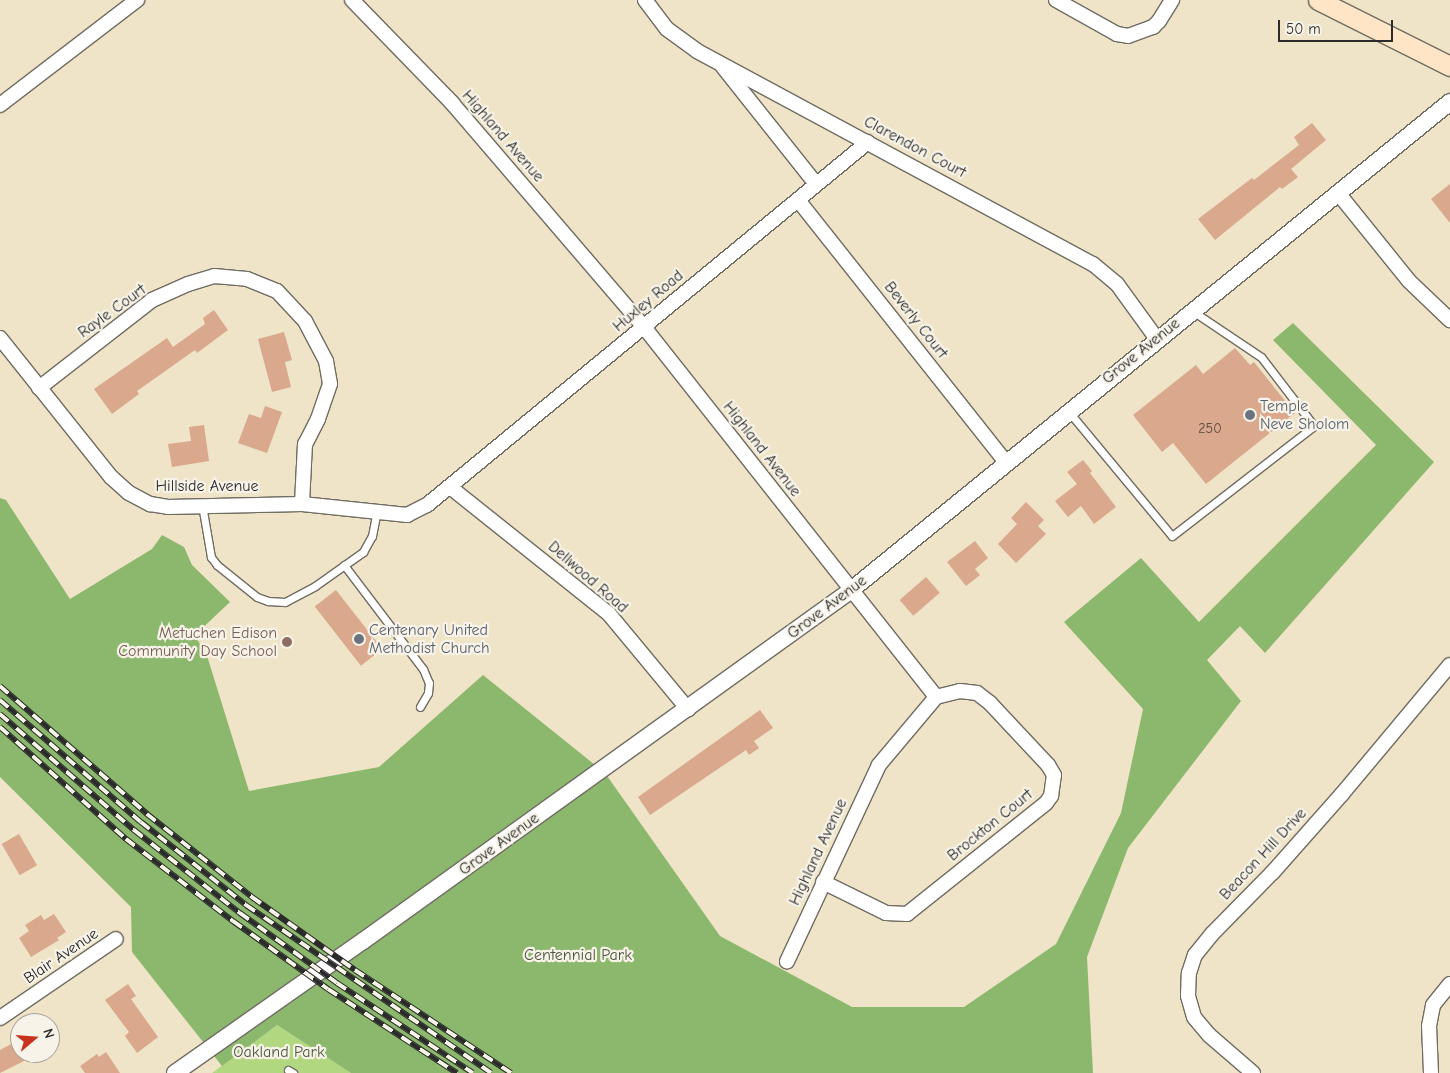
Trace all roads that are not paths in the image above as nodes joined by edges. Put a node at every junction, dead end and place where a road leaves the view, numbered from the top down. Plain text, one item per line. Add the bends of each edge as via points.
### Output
1 (137, 0) edge
2 (352, 0) edge
3 (646, 0) edge
4 (1056, 0) edge
5 (1172, 0) edge
6 (1318, 0) edge
7 (719, 62) junction
8 (1450, 66) edge
9 (1450, 102) edge
10 (0, 104) edge
11 (868, 142) junction
12 (816, 184) junction
13 (1338, 193) junction
14 (798, 200) junction
15 (1191, 311) junction
16 (1450, 320) edge
17 (644, 327) junction
18 (0, 338) edge
19 (1157, 339) junction
20 (39, 388) junction
21 (1068, 411) junction
22 (1006, 462) junction
23 (450, 487) junction
24 (302, 504) junction
25 (202, 505) junction
26 (377, 510) junction
27 (344, 565) junction
28 (850, 591) junction
29 (1450, 665) edge
30 (936, 697) junction
31 (420, 707) dead end
32 (688, 709) junction
33 (823, 882) junction
34 (116, 939) dead end
35 (787, 961) dead end
36 (1450, 984) edge
37 (0, 1018) edge
38 (175, 1073) edge
39 (1253, 1073) edge
40 (1431, 1073) edge

1 - 10 street
2 - 17 street, Highland Avenue via 452,103
3 - 7 street, Clarendon Court via 668,29 696,51
4 - 5 street via 1117,34 1128,36 1153,27
6 - 8 main road
7 - 11 street, Clarendon Court
7 - 12 street
9 - 13 street, Grove Avenue
11 - 12 street, Huxley Road
11 - 19 street, Clarendon Court via 1093,264 1117,284
12 - 14 street, Huxley Road
13 - 15 street, Grove Avenue
13 - 16 street via 1409,281
14 - 17 street, Huxley Road
14 - 22 street, Beverly Court
15 - 19 street, Grove Avenue
15 - 21 lane via 1261,357 1314,426 1172,536
17 - 23 street, Huxley Road
17 - 28 street, Highland Avenue
18 - 20 street, Hillside Avenue
19 - 21 street, Grove Avenue
20 - 24 street, Rayle Court via 152,300 188,284 214,276 247,279 277,290 305,321 326,362 330,384 306,444
20 - 25 street, Hillside Avenue via 92,454 129,493 150,504 168,507
21 - 22 street, Grove Avenue
22 - 28 street, Grove Avenue
23 - 26 street, Hillside Avenue via 427,505 407,515
23 - 32 street, Dellwood Road via 609,614
24 - 25 street, Hillside Avenue
24 - 26 street, Hillside Avenue
25 - 27 lane via 211,557 230,577 257,597 285,602
26 - 27 lane via 372,536 363,552
27 - 31 lane via 423,669 429,683 428,693
28 - 30 street, Highland Avenue
28 - 32 street, Grove Avenue
29 - 39 street, Beacon Hill Drive via 1342,794 1195,955 1189,973 1188,996 1194,1017 1208,1035
30 - 33 street, Highland Avenue via 879,765
30 - 33 street, Brockton Court via 960,691 977,693 990,703 1048,765 1054,776 1051,796 907,914 886,913
32 - 38 street, Grove Avenue
33 - 35 street, Highland Avenue
34 - 37 street, Blair Avenue
36 - 40 street via 1434,1005 1429,1026

